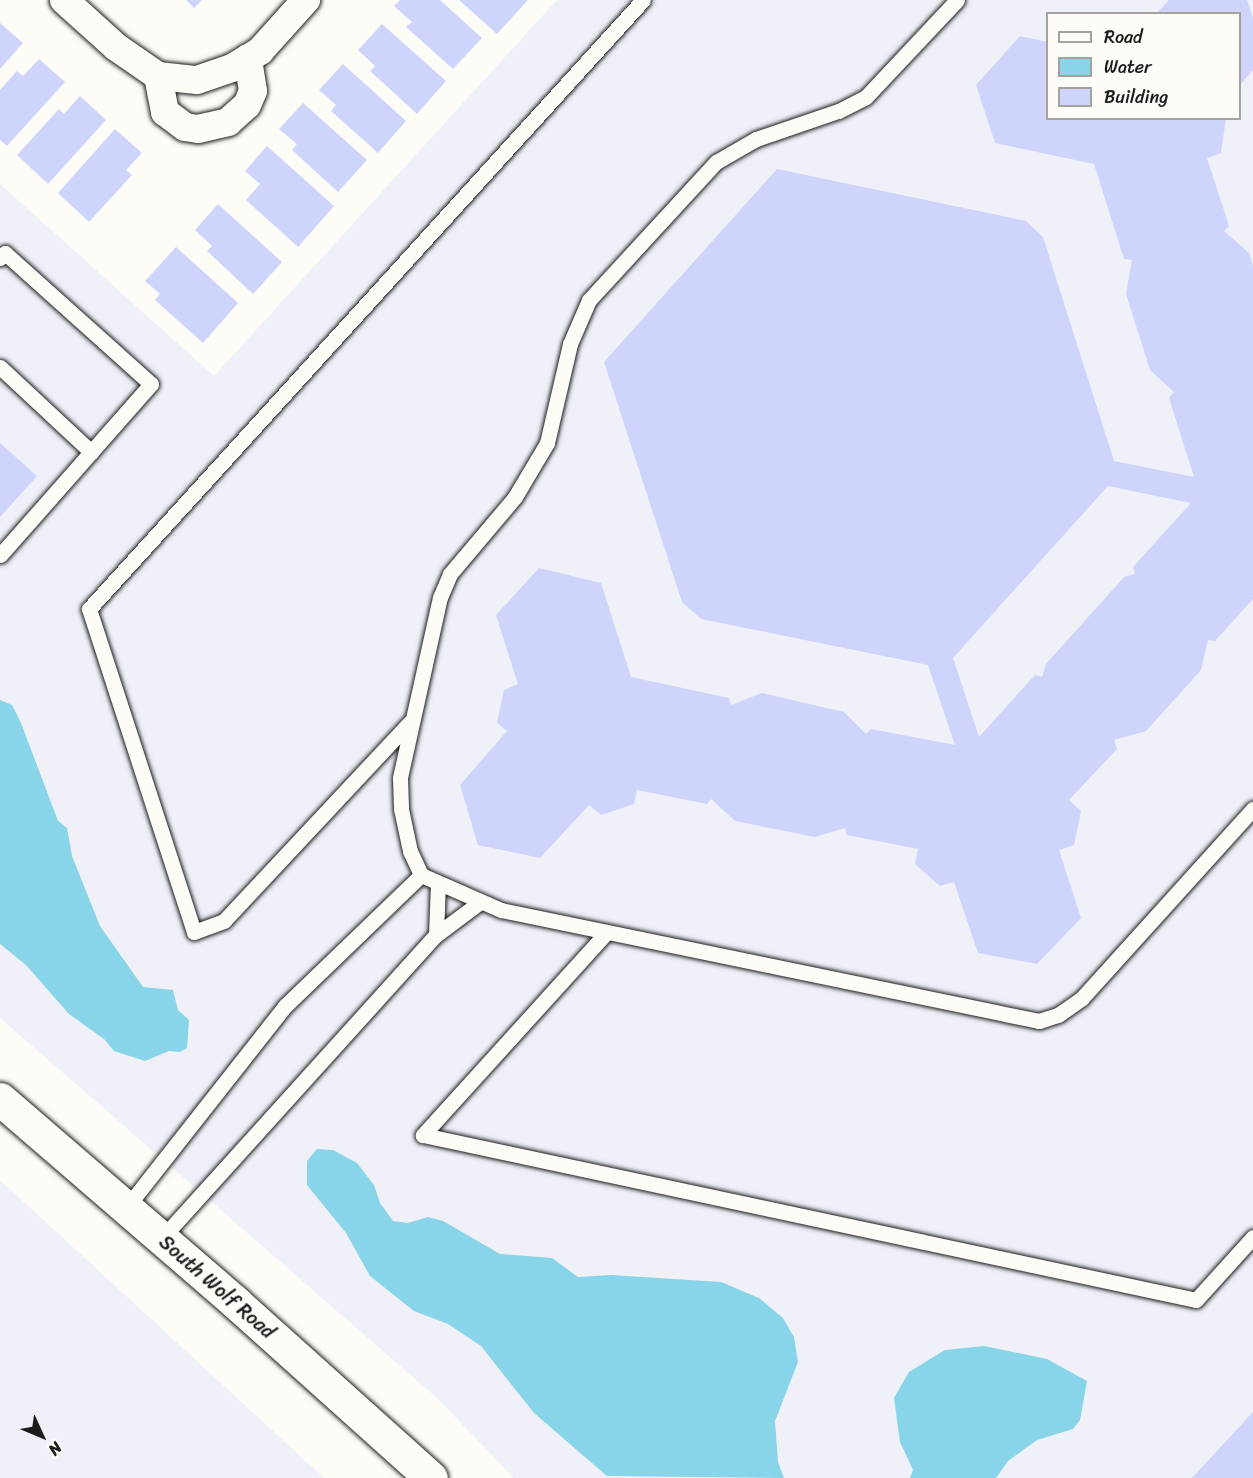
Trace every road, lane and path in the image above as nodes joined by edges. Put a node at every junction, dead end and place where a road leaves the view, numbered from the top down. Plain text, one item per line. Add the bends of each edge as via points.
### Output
1 (64, 0) edge
2 (306, 0) edge
3 (643, 0) edge
4 (957, 0) edge
5 (248, 58) junction
6 (158, 76) junction
7 (0, 258) edge
8 (0, 367) edge
9 (91, 452) junction
10 (0, 555) edge
11 (411, 720) junction
12 (1253, 809) edge
13 (421, 874) junction
14 (438, 884) junction
15 (480, 902) junction
16 (606, 933) junction
17 (436, 935) junction
18 (0, 1100) edge
19 (126, 1208) junction
20 (1253, 1237) edge
21 (161, 1239) junction
22 (432, 1478) edge

1 - 6 street via 116,47
2 - 5 street via 260,51
3 - 11 lane via 89,609 194,932 224,921
4 - 11 lane via 866,97 838,111 756,139 716,162 590,300 570,344 547,443 515,497 450,574 440,597
5 - 6 street via 197,80
5 - 6 street via 253,91 247,105 228,122 198,129 185,127 165,112
7 - 9 lane via 5,253 150,384
8 - 9 lane
9 - 10 lane
11 - 13 lane via 400,778 401,809 410,851
12 - 16 lane via 1082,998 1059,1015 1039,1021
13 - 14 lane
13 - 19 lane via 285,1006
14 - 15 lane
14 - 17 lane
15 - 16 lane
15 - 17 lane
16 - 20 lane via 423,1135 1196,1300
17 - 21 lane
18 - 19 main road, South Wolf Road
19 - 21 main road, South Wolf Road
21 - 22 main road, South Wolf Road

